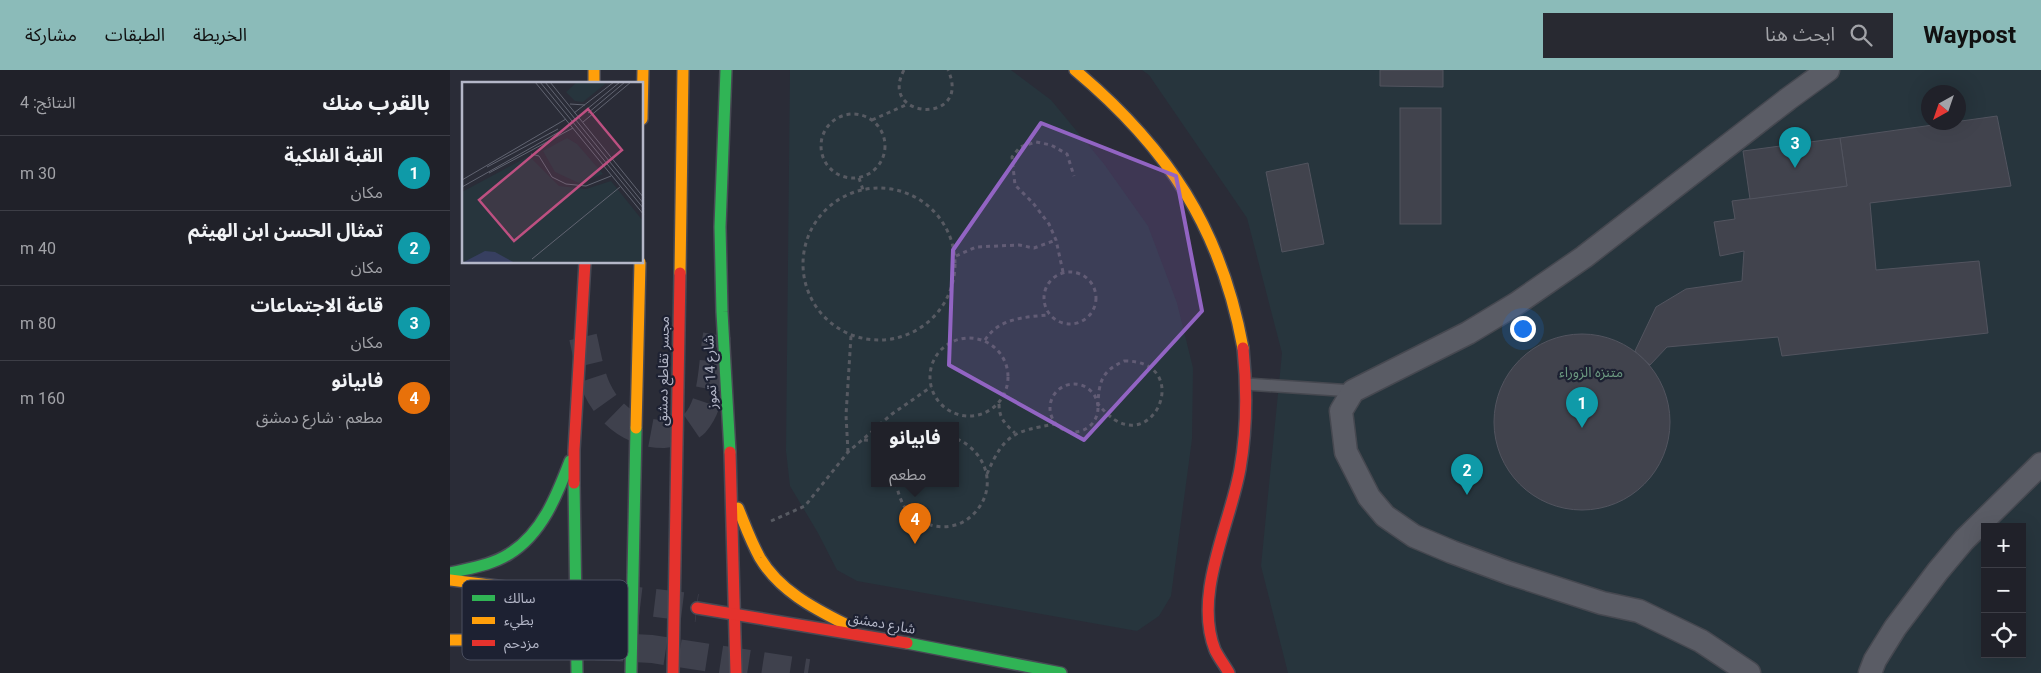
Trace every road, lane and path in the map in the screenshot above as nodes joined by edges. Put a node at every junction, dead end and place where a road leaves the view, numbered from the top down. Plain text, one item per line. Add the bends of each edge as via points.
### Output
1 (683, 70) edge
2 (726, 70) edge
3 (904, 70) edge
4 (948, 70) edge
5 (1075, 70) edge
6 (1828, 70) edge
7 (908, 104) junction
8 (872, 120) junction
9 (1074, 176) dead end
10 (859, 178) junction
11 (863, 190) junction
12 (1056, 240) junction
13 (956, 256) junction
14 (585, 264) edge
15 (640, 264) edge
16 (1063, 272) junction
17 (1049, 315) junction
18 (851, 336) junction
19 (985, 340) junction
20 (1246, 384) junction
21 (930, 387) junction
22 (1354, 391) junction
23 (999, 404) junction
24 (1098, 404) junction
25 (883, 422) edge
26 (1056, 424) junction
27 (871, 433) edge
28 (1015, 433) junction
29 (864, 440) junction
30 (959, 440) edge
31 (871, 441) edge
32 (574, 450) junction
33 (848, 452) junction
34 (2041, 464) edge
35 (987, 475) junction
36 (897, 487) edge
37 (732, 494) junction
38 (748, 531) junction
39 (450, 573) edge
40 (576, 580) edge
41 (697, 608) tunnel mouth
42 (735, 615) junction
43 (867, 635) junction
44 (577, 660) edge
45 (577, 673) edge
46 (631, 673) edge
47 (673, 673) edge
48 (736, 673) edge
49 (1061, 673) edge
50 (1229, 673) edge
51 (1749, 673) edge
52 (1870, 673) edge

1 - 47 main road, مجسر تقاطع دمشق, bridge
2 - 37 main road, شارع 14 تموز via 720,237
3 - 7 path via 899,86
4 - 7 path via 952,86 944,103 931,110 916,109
5 - 20 main road via 1144,135 1177,180 1202,224 1228,280 1244,346
6 - 22 street via 1584,257 1516,304 1468,333
7 - 8 path
8 - 10 path via 880,128 885,153 874,172
8 - 10 path via 854,114 839,117 825,130 821,140 825,162 836,174
9 - 12 path via 1067,154 1052,145 1036,142 1020,147 1012,156 1015,185 1043,217
10 - 11 path
11 - 13 path via 876,187 902,191 932,208 949,231
11 - 18 path via 850,192 822,212 805,242 803,277 813,303 829,323
12 - 13 path via 1034,248 1020,245 976,246
12 - 16 path
13 - 18 path via 955,280 944,308 920,330 883,342
14 - 32 main road
15 - 46 main road, مجسر تقاطع دمشق, bridge
16 - 17 path via 1049,281 1043,294
16 - 17 path via 1077,272 1090,280 1096,304 1085,320 1078,323 1069,325
17 - 19 path via 1017,318 991,331
18 - 33 path via 846,415
19 - 21 path via 964,337 945,345 931,364
19 - 23 path via 1007,363 1009,377
20 - 22 lane
20 - 50 main road via 1240,469 1209,591 1213,644
21 - 23 path via 945,408 956,414 979,416
21 - 25 path
22 - 51 street via 1341,411 1346,452 1369,497 1385,516 1414,536 1452,552 1665,622
23 - 28 path via 999,414
24 - 24 path via 1104,374 1112,366 1135,360 1156,371 1163,393 1161,404 1149,419 1125,424 1115,420
24 - 26 path via 1097,415 1088,428 1068,432
24 - 26 path via 1095,396 1081,385 1062,388 1051,401 1050,410
26 - 28 path
27 - 29 path
28 - 35 path via 997,451
29 - 31 path
29 - 33 path
30 - 35 path via 974,450 984,463
32 - 39 main road via 559,490 526,539 511,553 491,562
32 - 40 main road
33 - 38 path via 805,506
34 - 52 street via 1980,523 1938,570 1895,628
35 - 36 path via 983,502 969,518 946,527 922,523 909,514
37 - 38 main road
37 - 42 main road, شارع 14 تموز
38 - 43 main road via 764,564 785,588 812,607
41 - 42 main road, شارع دمشق
42 - 43 main road, شارع دمشق
42 - 48 main road, شارع 14 تموز
43 - 49 main road, شارع دمشق
44 - 45 main road

